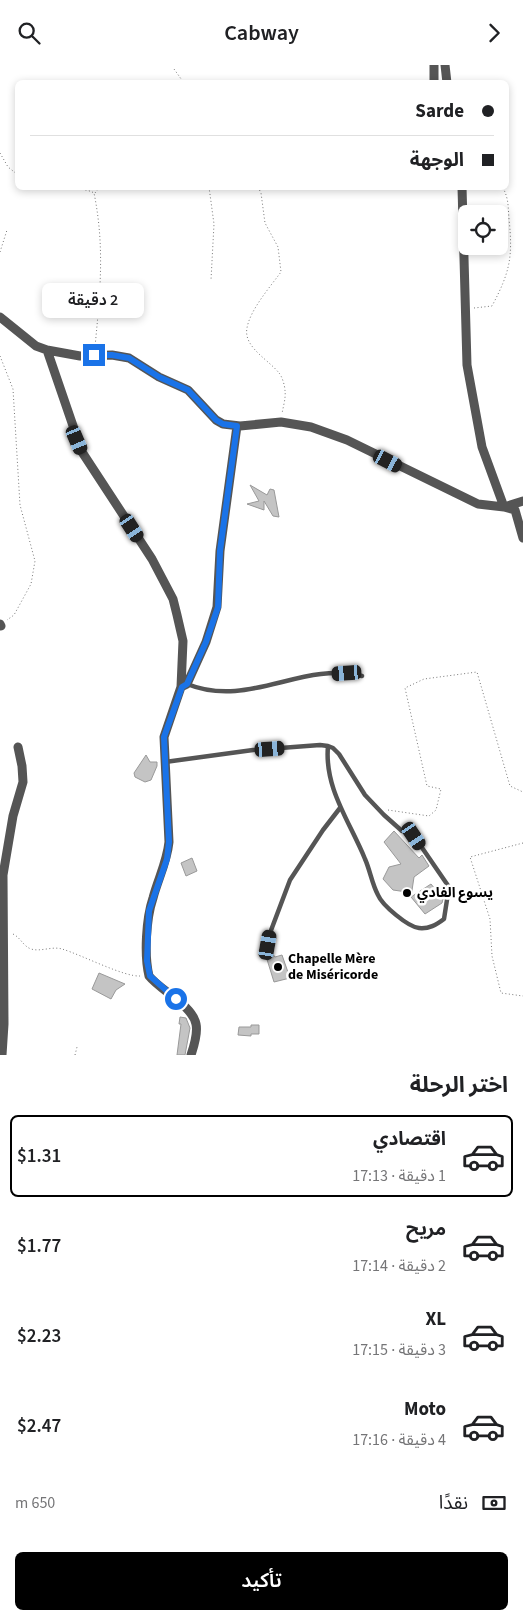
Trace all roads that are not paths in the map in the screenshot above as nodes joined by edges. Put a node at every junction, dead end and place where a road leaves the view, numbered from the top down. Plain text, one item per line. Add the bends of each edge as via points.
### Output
1 (434, 65) edge
2 (445, 65) edge
3 (434, 80) edge
4 (447, 80) edge
5 (462, 190) edge
6 (0, 317) edge
7 (47, 350) junction
8 (237, 426) junction
9 (523, 501) edge
10 (504, 507) junction
11 (523, 538) edge
12 (362, 676) dead end
13 (184, 685) junction
14 (328, 746) junction
15 (18, 747) dead end
16 (166, 762) junction
17 (340, 808) junction
18 (1, 874) edge
19 (268, 945) dead end
20 (2, 1055) edge
21 (192, 1055) edge

1 - 3 street
2 - 4 street
5 - 10 street via 467,365 475,418 486,460
6 - 7 street via 36,346
7 - 8 street via 80,356 129,358 188,390 216,420
7 - 13 street via 82,452 152,559 172,599 183,641
8 - 10 street via 281,422 311,427 346,440 478,504
8 - 13 street via 220,551 218,607 206,642
9 - 10 street
10 - 11 street via 515,510
12 - 13 lane via 347,673 308,675 261,688 223,693
13 - 16 street via 164,737
14 - 16 lane via 253,750
14 - 17 lane via 330,777
14 - 17 lane via 338,754 364,795 402,831 414,836 449,887 444,919 434,927 417,928 388,910 378,896 365,859
15 - 18 street via 23,782
16 - 21 street via 169,842 167,859 149,911 147,961 150,976 185,1007 195,1021
17 - 19 lane via 290,880
18 - 20 street

